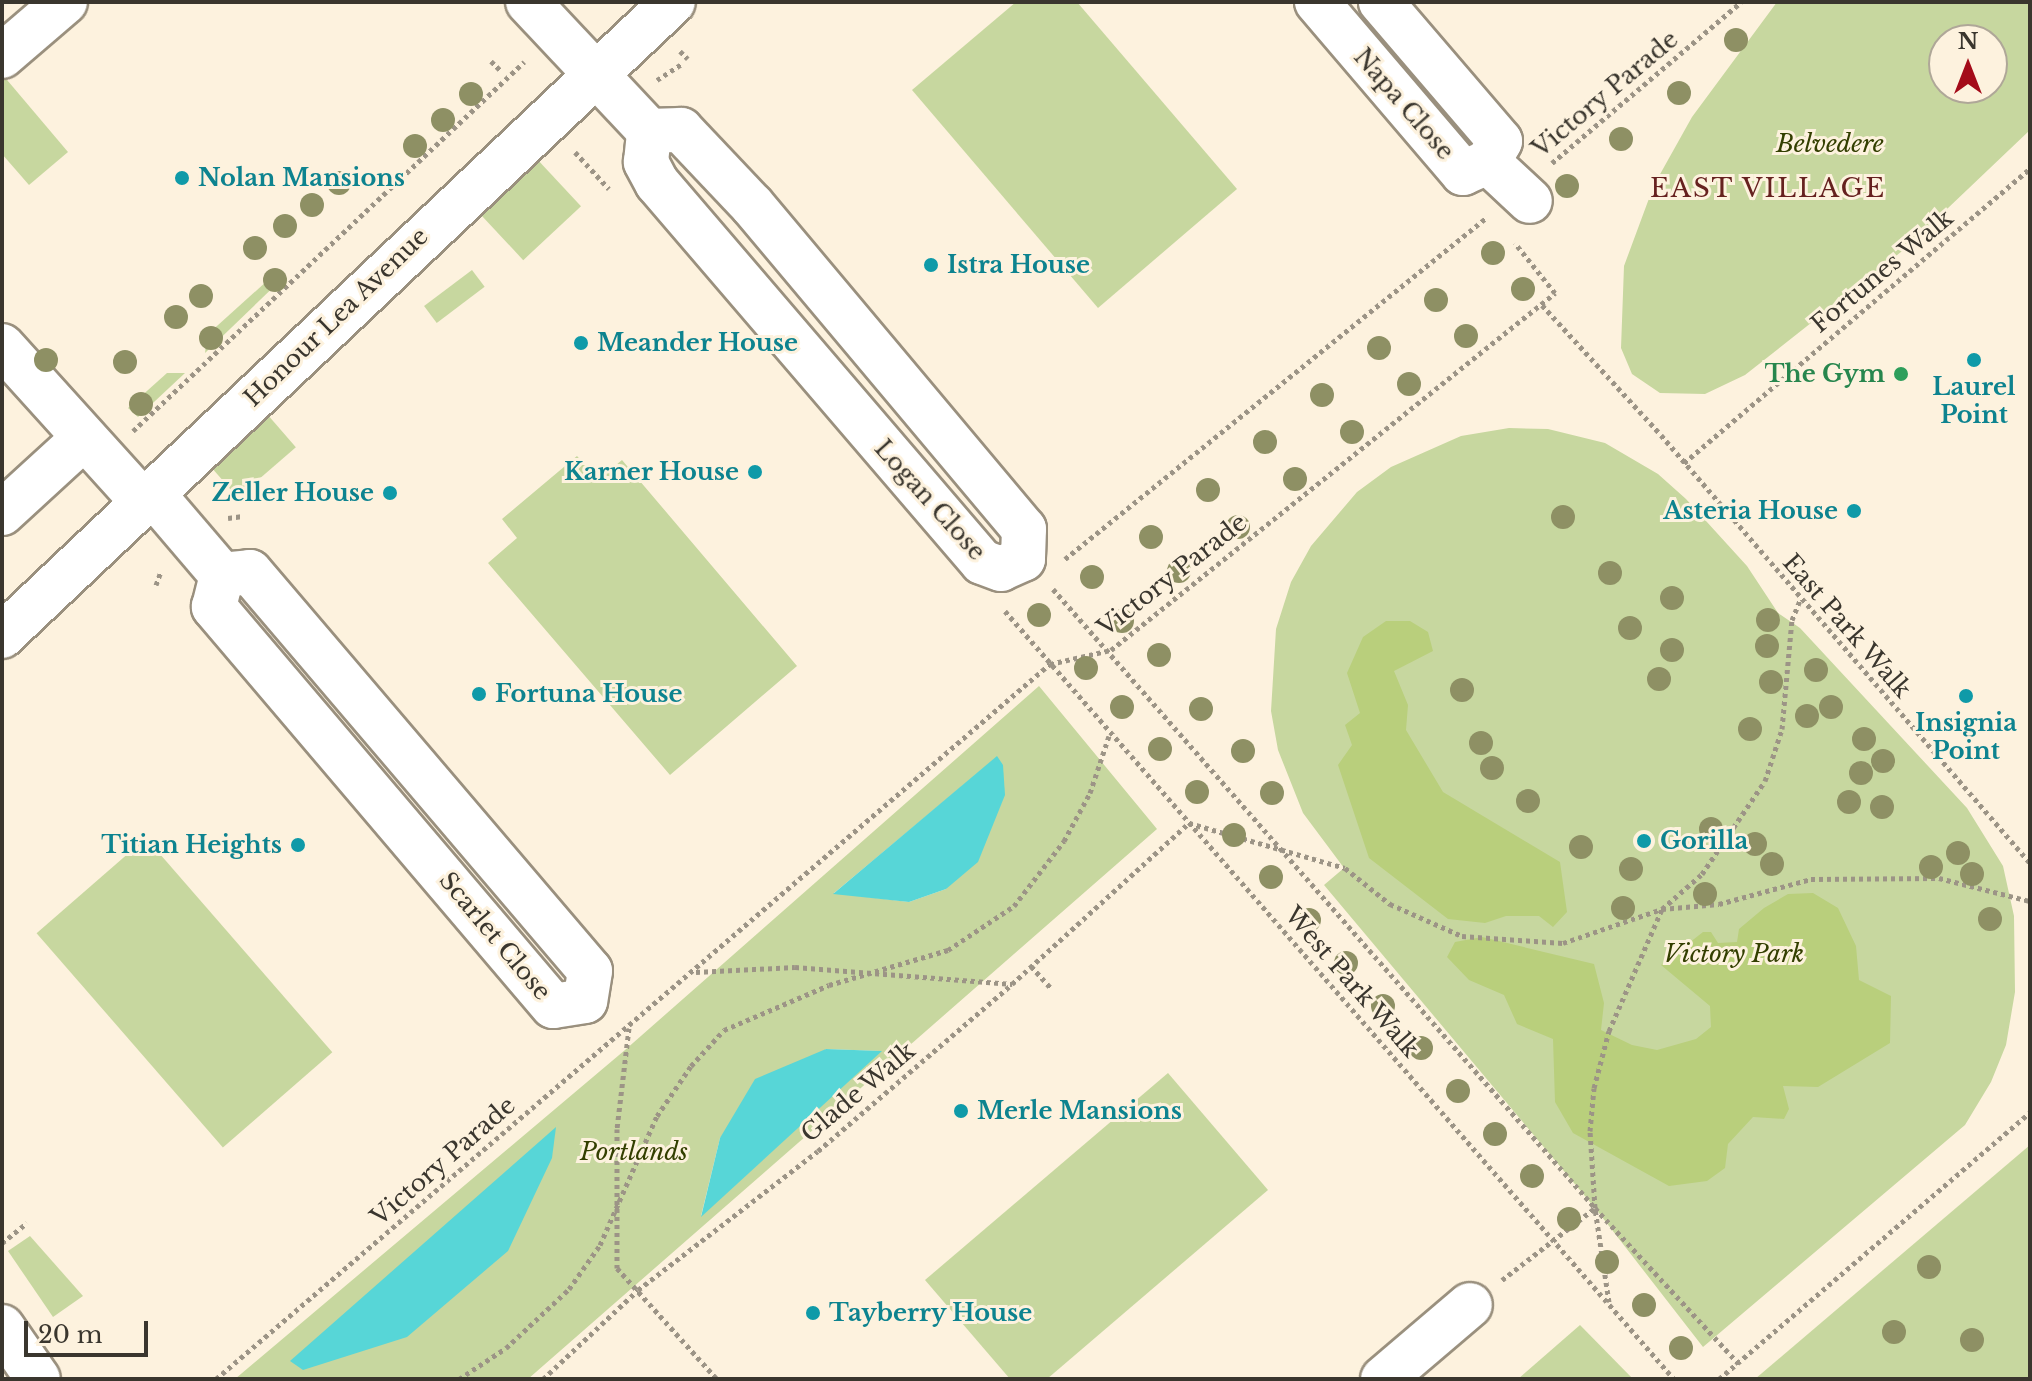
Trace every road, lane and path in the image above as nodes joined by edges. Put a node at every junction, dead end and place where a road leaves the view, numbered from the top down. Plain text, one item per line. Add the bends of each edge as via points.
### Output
1 (65, 2) edge
2 (673, 2) edge
3 (1317, 2) edge
4 (1381, 2) edge
5 (1741, 2) edge
6 (542, 18) edge
7 (2, 56) edge
8 (491, 61) dead end
9 (683, 63) dead end
10 (502, 72) dead end
11 (592, 75) junction
12 (647, 110) junction
13 (569, 145) dead end
14 (2030, 169) edge
15 (612, 192) dead end
16 (1512, 197) junction
17 (1542, 305) junction
18 (2, 346) edge
19 (91, 452) junction
20 (1684, 463) junction
21 (147, 496) junction
22 (2, 513) edge
23 (1033, 568) junction
24 (222, 575) junction
25 (1800, 600) junction
26 (1013, 601) dead end
27 (2, 636) edge
28 (1111, 650) junction
29 (1050, 664) junction
30 (1109, 736) junction
31 (1189, 823) junction
32 (1281, 849) junction
33 (2030, 863) edge
34 (2030, 901) edge
35 (1662, 909) junction
36 (1031, 966) junction
37 (695, 972) junction
38 (873, 973) junction
39 (1012, 984) junction
40 (1051, 988) dead end
41 (629, 1027) junction
42 (2030, 1112) edge
43 (618, 1204) junction
44 (1595, 1208) junction
45 (27, 1223) dead end
46 (1554, 1240) junction
47 (2, 1243) edge
48 (638, 1290) junction
49 (1609, 1303) junction
50 (1470, 1305) joint
51 (2, 1327) edge
52 (1739, 1364) junction
53 (38, 1379) edge
54 (216, 1379) edge
55 (459, 1379) edge
56 (543, 1379) edge
57 (717, 1379) edge
58 (1383, 1379) edge
59 (1674, 1379) edge
60 (1719, 1379) edge

1 - 7 street
2 - 11 street, Honour Lea Avenue
3 - 16 street, Napa Close via 1463,173
4 - 16 street, Napa Close via 1500,141
5 - 16 path, Victory Parade
6 - 11 street
6 - 19 path
8 - 10 path
9 - 12 path
11 - 12 street
11 - 21 street, Honour Lea Avenue
12 - 23 street, Logan Close via 689,135 752,205 1024,529
12 - 23 street, Logan Close via 646,162 657,183 982,562 1001,569
13 - 15 path
14 - 20 path, Fortunes Walk
16 - 17 path via 1555,293
16 - 23 path, Victory Parade
17 - 20 path, East Park Walk
17 - 28 path, Victory Parade
18 - 19 street
19 - 21 street
19 - 22 street
20 - 25 path, East Park Walk
21 - 24 street
21 - 27 street, Honour Lea Avenue
23 - 28 path
24 - 24 street, Scarlet Close via 250,572 323,646 590,971 585,1001 553,1006 214,607
25 - 33 path, East Park Walk
25 - 35 path via 1792,620 1782,729 1765,781 1702,874
26 - 29 path, West Park Walk via 1003,609
28 - 29 path, Victory Parade
28 - 32 path
29 - 30 path, West Park Walk
29 - 37 path, Victory Parade
30 - 31 path, West Park Walk
30 - 38 path via 1090,793 1064,841 1014,906 948,950
31 - 32 path
31 - 36 path, Glade Walk
31 - 46 path, West Park Walk
32 - 35 path via 1345,868 1390,904 1462,936 1563,943
32 - 44 path
34 - 35 path via 1939,878 1859,876 1811,879 1719,904
35 - 44 path via 1609,1031 1594,1088 1590,1131
36 - 39 path, Glade Walk
36 - 40 path
37 - 38 path via 795,967
37 - 41 path, Victory Parade
38 - 39 path
38 - 43 path via 791,999 724,1030 657,1116
39 - 48 path, Glade Walk via 818,1151
41 - 43 path via 617,1129
41 - 54 path, Victory Parade
42 - 52 path
43 - 48 path via 617,1268
43 - 55 path via 600,1245 569,1289 506,1348
44 - 46 path
44 - 49 path
44 - 52 path
45 - 47 path
46 - 49 path, West Park Walk
46 - 50 path
48 - 56 path, Glade Walk
48 - 57 path
49 - 59 path, West Park Walk
50 - 58 street
51 - 53 street
52 - 60 path

